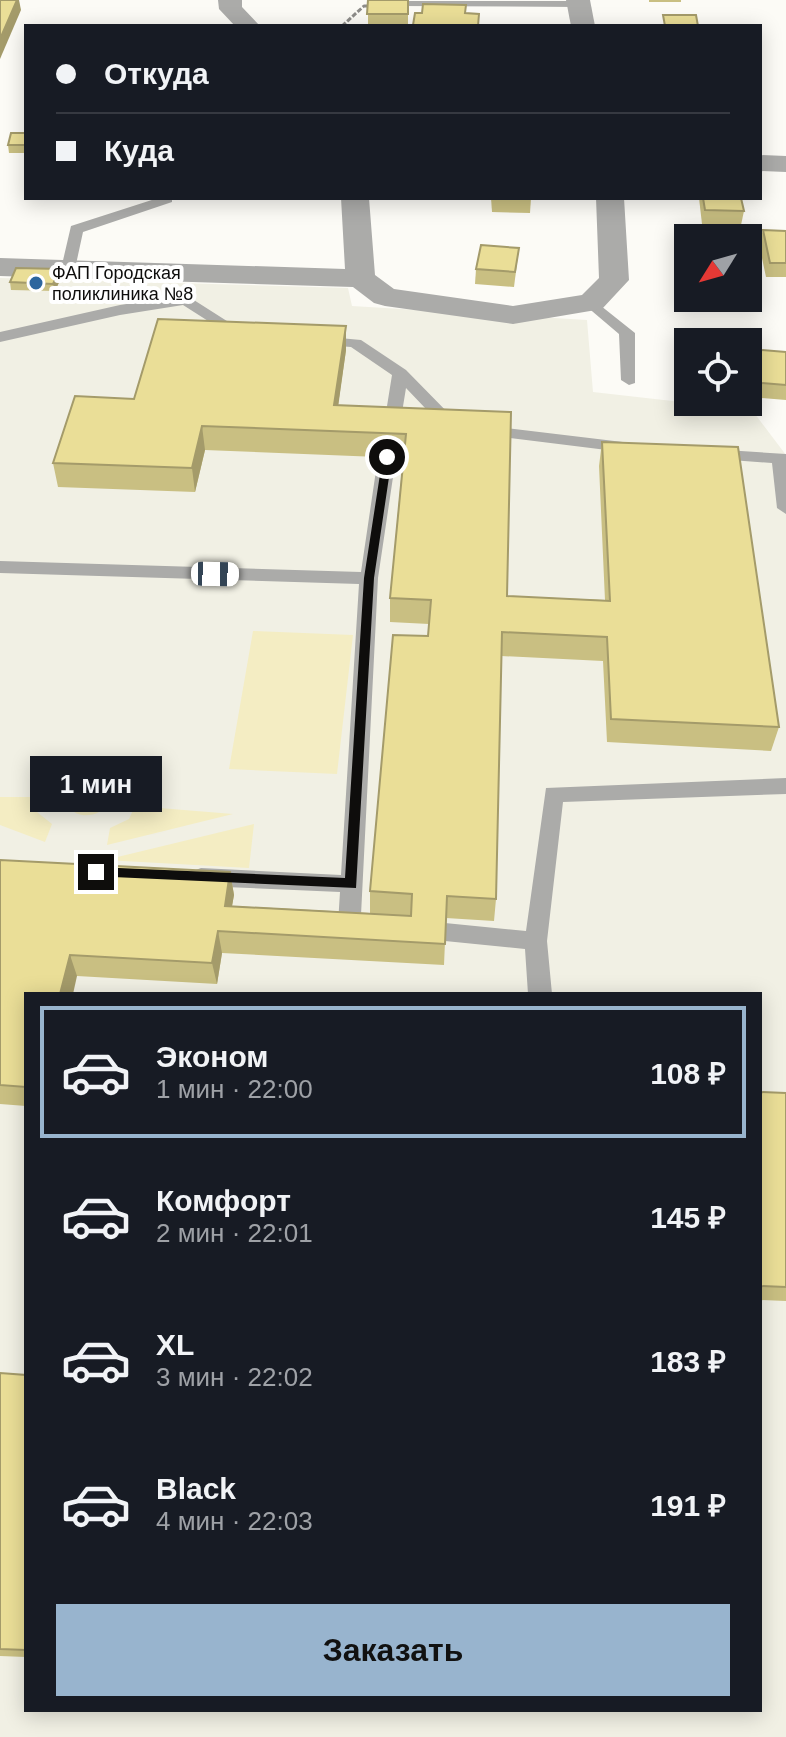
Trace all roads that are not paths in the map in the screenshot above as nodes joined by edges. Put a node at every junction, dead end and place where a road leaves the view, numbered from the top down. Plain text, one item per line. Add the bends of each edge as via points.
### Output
1 (230, 0) edge
2 (397, 3) edge
3 (580, 10) edge
4 (246, 24) edge
5 (762, 163) edge
6 (786, 164) edge
7 (165, 200) edge
8 (355, 200) edge
9 (610, 200) edge
10 (0, 267) edge
11 (68, 269) junction
12 (360, 278) junction
13 (591, 303) junction
14 (0, 337) edge
15 (256, 337) edge
16 (299, 340) edge
17 (400, 373) junction
18 (629, 380) dead end
19 (391, 431) edge
20 (649, 450) edge
21 (693, 453) edge
22 (387, 457) edge
23 (786, 508) edge
24 (0, 567) edge
25 (369, 578) junction
26 (786, 786) edge
27 (176, 876) edge
28 (352, 884) junction
29 (396, 927) edge
30 (445, 932) edge
31 (536, 941) junction
32 (540, 992) edge

1 - 4 street via 231,9
2 - 3 lane
5 - 6 street
7 - 11 lane via 76,229
8 - 12 street
9 - 13 street via 614,280
10 - 11 street
11 - 12 street
12 - 13 street via 385,297 513,315
13 - 18 lane via 627,333
14 - 15 lane via 186,300 242,336
16 - 17 lane via 355,343
17 - 19 lane
17 - 20 lane via 452,426
21 - 23 lane via 780,458
22 - 25 lane
24 - 25 lane
25 - 28 lane
26 - 31 lane via 553,794
27 - 28 lane
28 - 29 lane via 349,924
30 - 31 lane
31 - 32 lane

